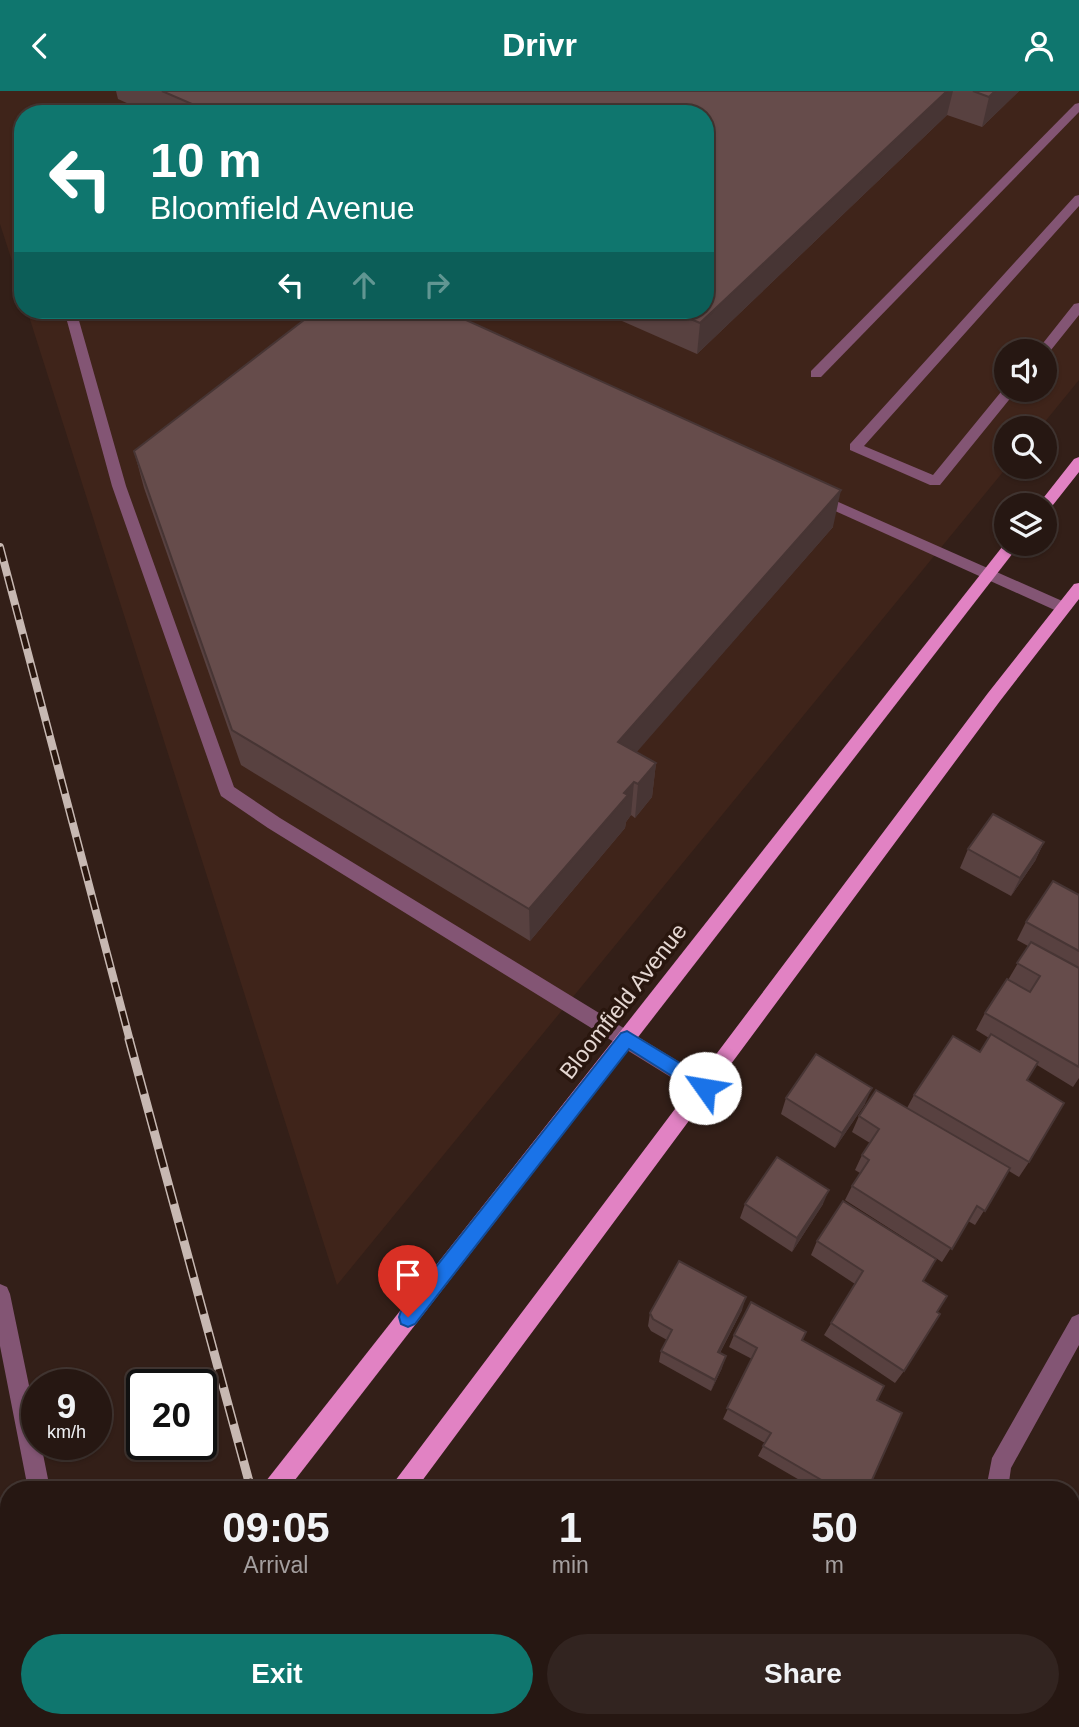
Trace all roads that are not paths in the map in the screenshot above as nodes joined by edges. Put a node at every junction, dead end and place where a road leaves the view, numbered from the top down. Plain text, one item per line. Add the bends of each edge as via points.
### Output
1 (1079, 106) edge
2 (1079, 199) edge
3 (1079, 307) edge
4 (73, 319) edge
5 (1053, 339) edge
6 (816, 375) dead end
7 (1000, 402) edge
8 (1079, 462) edge
9 (799, 490) edge
10 (1054, 493) edge
11 (1003, 556) edge
12 (989, 574) junction
13 (1079, 587) edge
14 (1064, 608) junction
15 (627, 1038) junction
16 (705, 1088) junction
17 (0, 1294) edge
18 (1079, 1324) edge
19 (37, 1481) edge
20 (280, 1481) edge
21 (409, 1481) edge
22 (998, 1481) edge

1 - 6 street
2 - 7 street via 855,447 935,482
3 - 5 street
4 - 15 street via 119,486 227,791
8 - 10 main road
9 - 12 street
11 - 12 main road, Bloomfield Avenue
12 - 14 street
12 - 15 main road, Bloomfield Avenue
13 - 14 main road
14 - 16 main road
15 - 16 street
15 - 20 main road, Bloomfield Avenue
16 - 21 main road
17 - 19 street
18 - 22 street via 1000,1466

